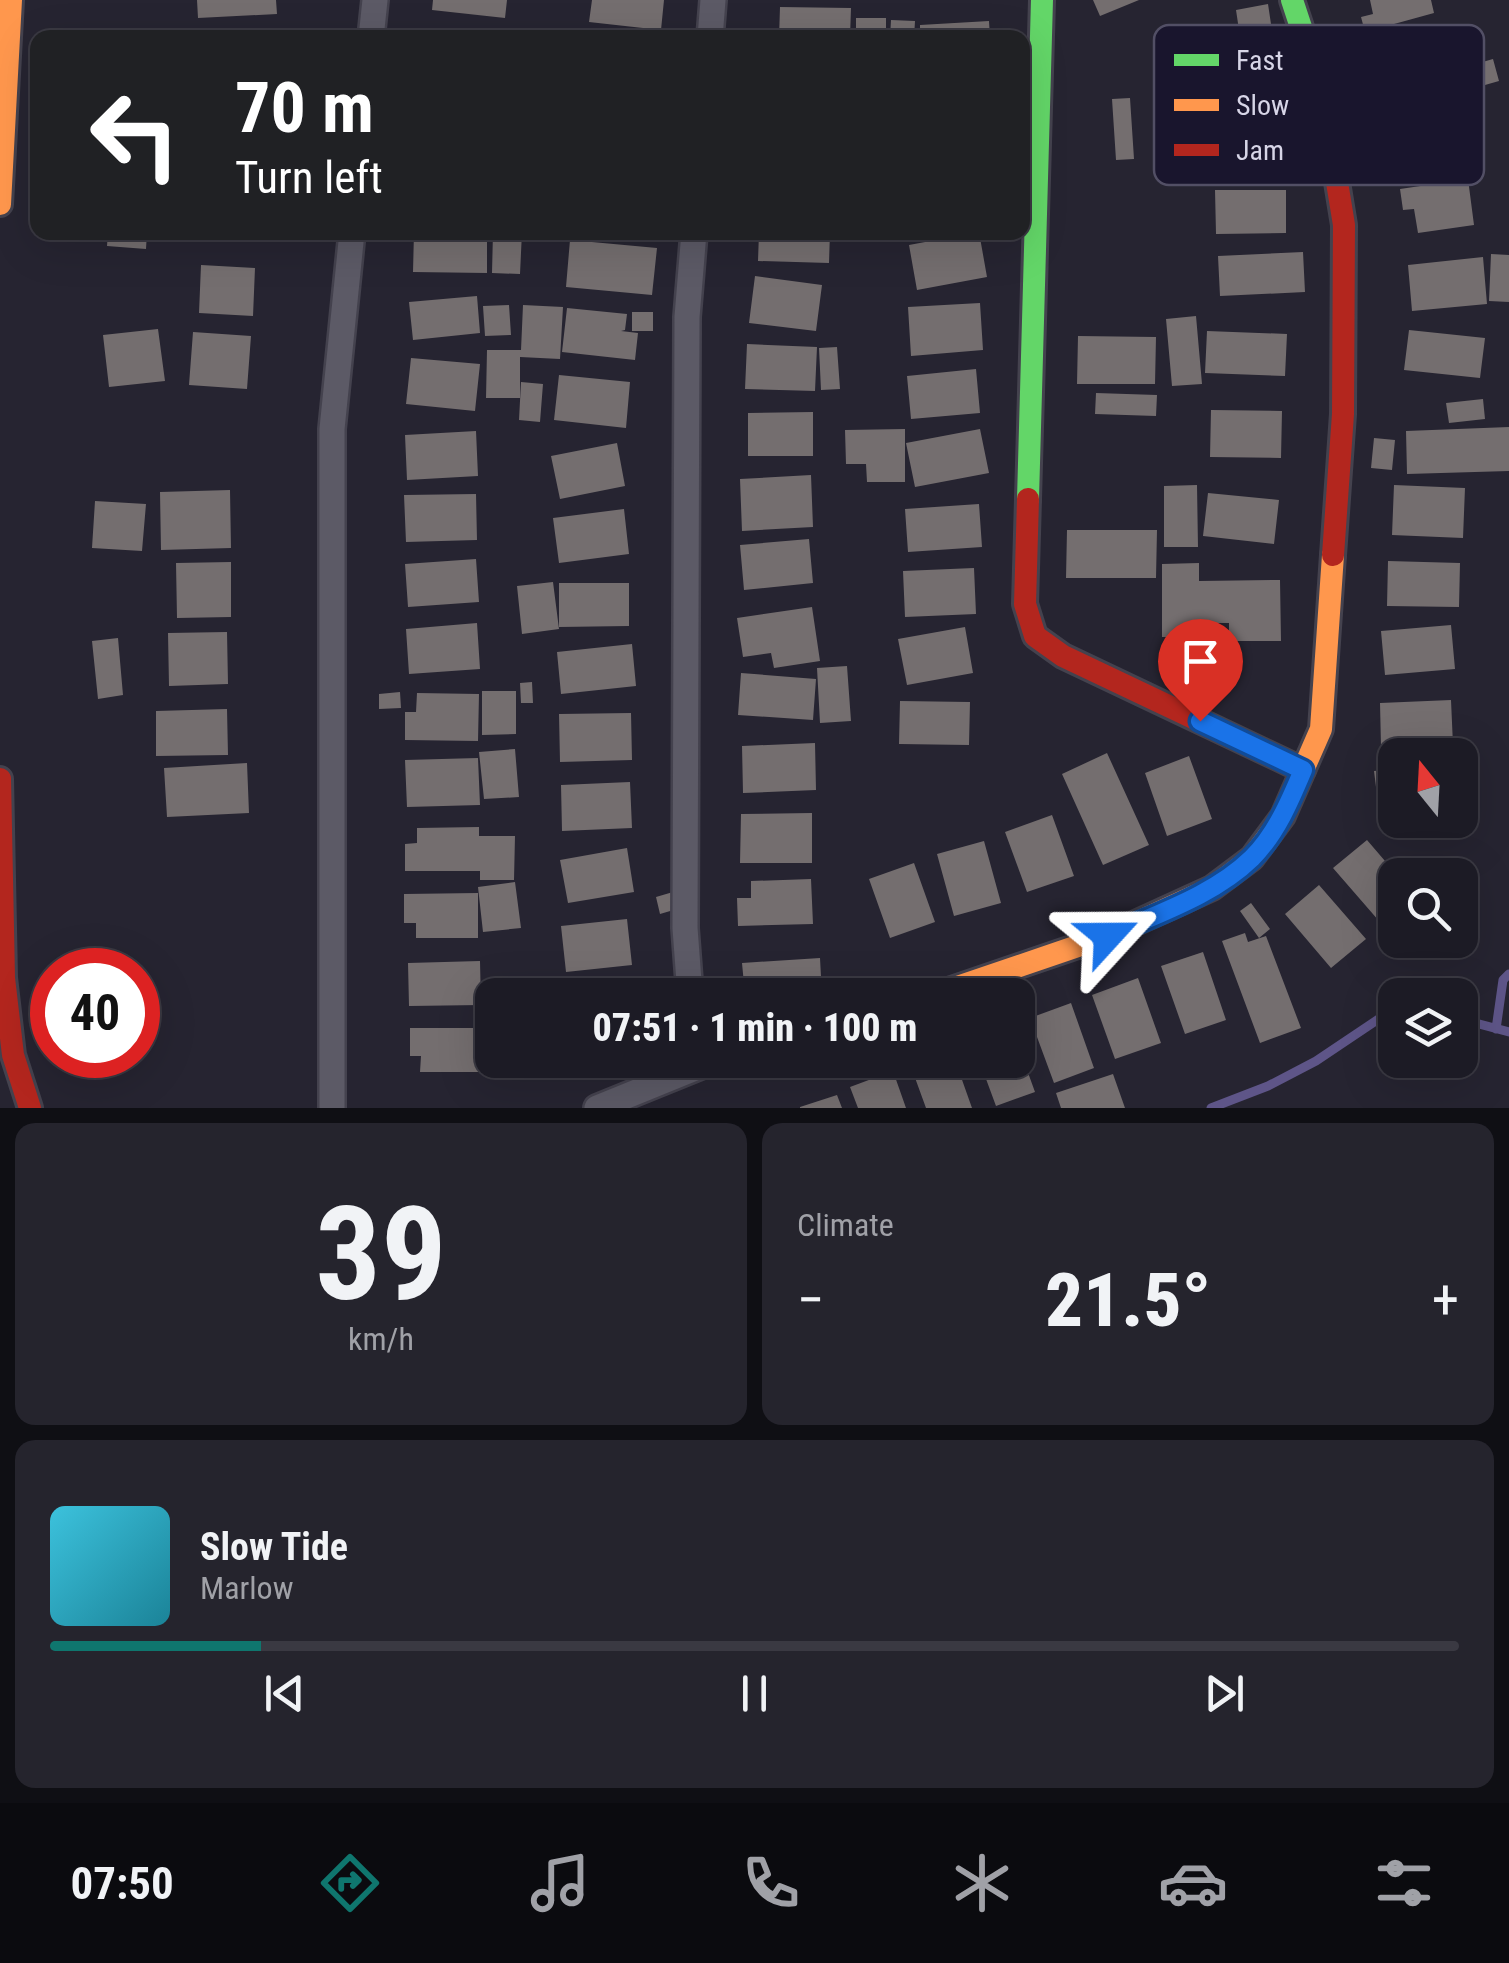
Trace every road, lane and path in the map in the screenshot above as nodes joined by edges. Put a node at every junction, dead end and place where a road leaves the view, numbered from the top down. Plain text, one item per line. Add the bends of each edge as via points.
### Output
1 (12, 0) edge
2 (375, 0) edge
3 (713, 0) edge
4 (1042, 0) edge
5 (1292, 0) edge
6 (1300, 25) edge
7 (372, 30) edge
8 (711, 30) edge
9 (1337, 185) edge
10 (0, 204) edge
11 (351, 240) edge
12 (693, 240) edge
13 (1303, 770) junction
14 (0, 779) edge
15 (689, 978) edge
16 (990, 978) edge
17 (665, 1078) edge
18 (30, 1108) edge
19 (332, 1108) edge
20 (597, 1108) edge

1 - 10 street
2 - 7 street
3 - 8 street
4 - 13 street via 1025,604 1035,636
5 - 6 street
9 - 13 street via 1344,226 1343,414 1321,729
11 - 19 street via 332,428
12 - 15 street via 686,337
13 - 16 street via 1284,816 1252,858 1212,888 1108,936
14 - 18 street via 4,978 14,1055
17 - 20 street

